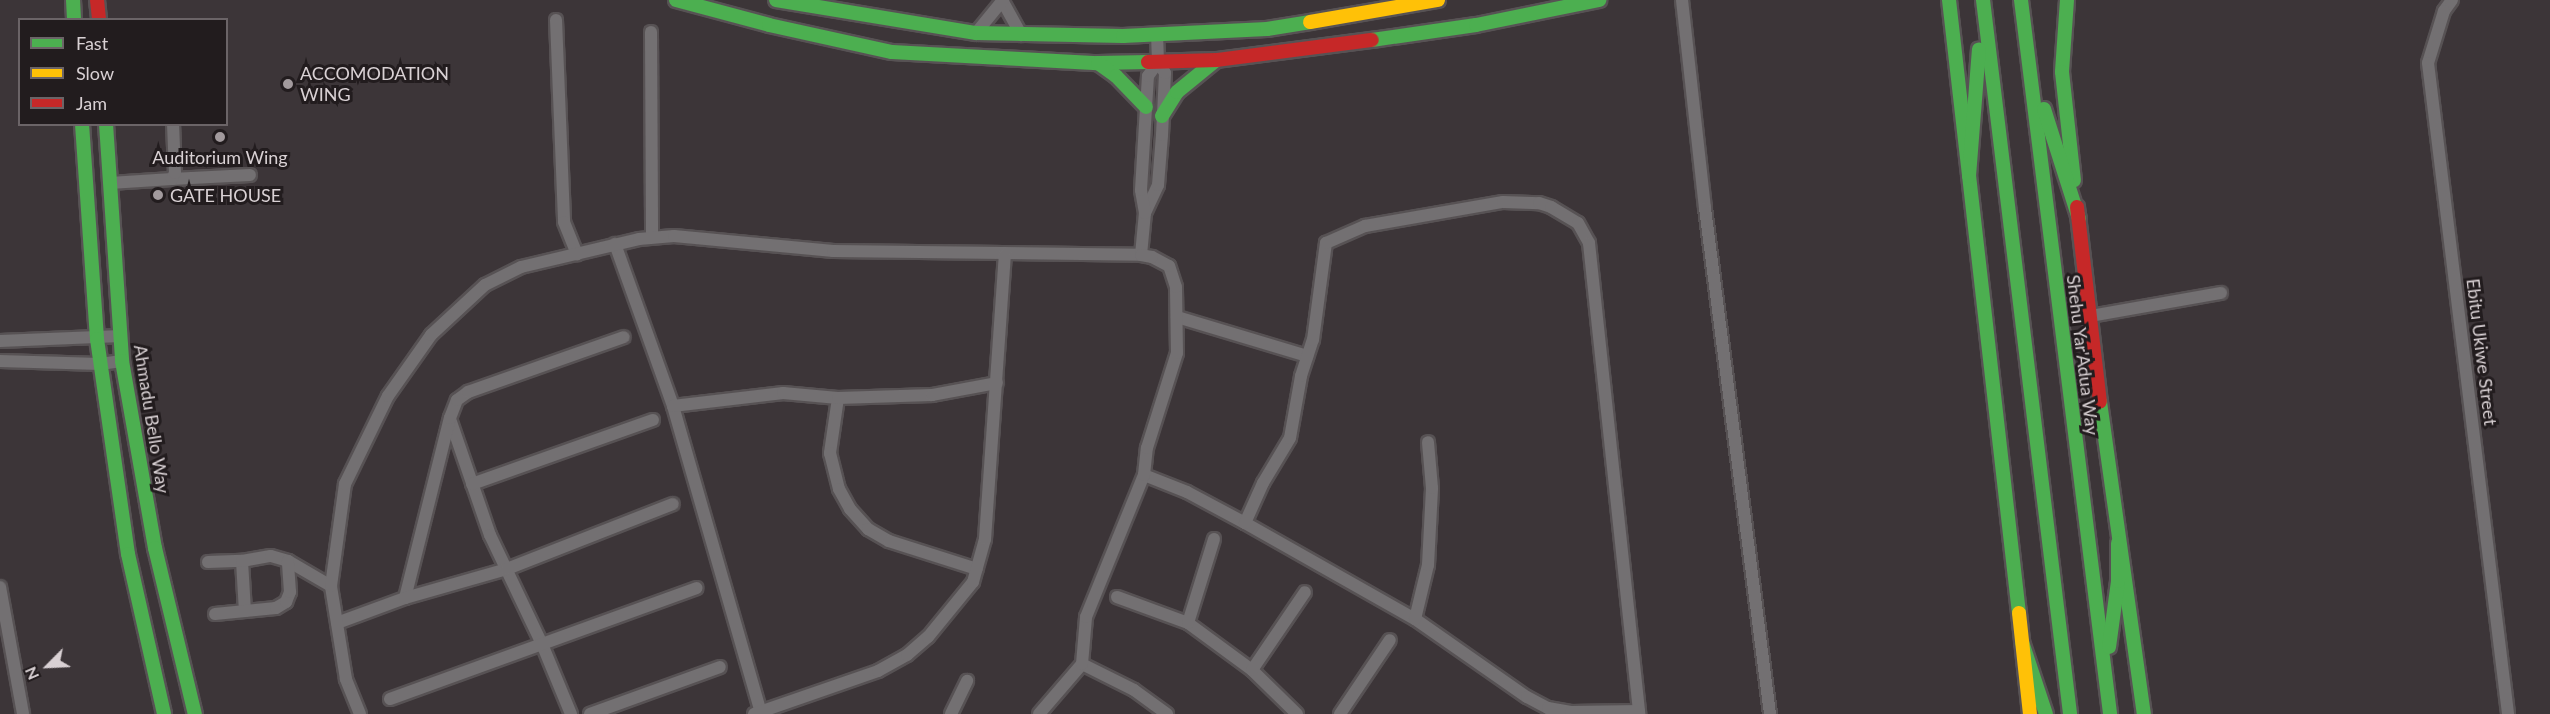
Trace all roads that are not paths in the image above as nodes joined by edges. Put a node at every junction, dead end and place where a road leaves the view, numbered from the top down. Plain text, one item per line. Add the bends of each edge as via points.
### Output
1 (73, 0) edge
2 (97, 0) edge
3 (676, 0) edge
4 (776, 0) edge
5 (1438, 0) edge
6 (1599, 0) edge
7 (1682, 0) edge
8 (1948, 0) edge
9 (1983, 0) edge
10 (2022, 0) edge
11 (2067, 0) edge
12 (2452, 0) edge
13 (1003, 1) edge
14 (74, 18) edge
15 (99, 18) edge
16 (556, 20) dead end
17 (2024, 23) junction
18 (651, 32) dead end
19 (976, 33) junction
20 (1157, 34) junction
21 (1021, 35) junction
22 (1217, 60) junction
23 (1158, 62) junction
24 (1098, 63) junction
25 (1146, 107) junction
26 (1162, 116) junction
27 (82, 126) edge
28 (106, 126) edge
29 (173, 126) edge
30 (250, 175) dead end
31 (1969, 176) junction
32 (172, 179) junction
33 (110, 183) junction
34 (1145, 213) junction
35 (2079, 219) junction
36 (652, 237) junction
37 (615, 244) junction
38 (577, 254) junction
39 (1005, 255) junction
40 (1141, 255) junction
41 (2221, 294) dead end
42 (2090, 316) junction
43 (1177, 317) junction
44 (121, 336) junction
45 (624, 337) dead end
46 (97, 339) junction
47 (0, 341) edge
48 (1307, 356) junction
49 (0, 361) edge
50 (122, 361) junction
51 (100, 364) junction
52 (997, 383) junction
53 (837, 398) junction
54 (673, 406) junction
55 (450, 418) junction
56 (653, 420) dead end
57 (1428, 442) dead end
58 (1144, 475) junction
59 (471, 484) junction
60 (673, 504) dead end
61 (1245, 523) junction
62 (1214, 539) dead end
63 (2118, 543) junction
64 (242, 561) junction
65 (288, 561) junction
66 (208, 562) dead end
67 (507, 569) junction
68 (977, 569) junction
69 (331, 586) junction
70 (0, 587) edge
71 (697, 588) dead end
72 (1305, 592) dead end
73 (1118, 597) dead end
74 (405, 598) junction
75 (245, 611) junction
76 (215, 614) dead end
77 (1415, 620) junction
78 (337, 623) junction
79 (1188, 623) junction
80 (1390, 640) dead end
81 (2022, 642) junction
82 (542, 644) junction
83 (1082, 664) junction
84 (720, 667) dead end
85 (1252, 670) junction
86 (967, 681) dead end
87 (390, 699) dead end
88 (1639, 712) edge
89 (758, 713) edge
90 (23, 714) edge
91 (164, 714) edge
92 (195, 714) edge
93 (360, 714) edge
94 (570, 714) edge
95 (590, 714) edge
96 (951, 714) edge
97 (1039, 714) edge
98 (1167, 714) edge
99 (1298, 714) edge
100 (1340, 714) edge
101 (1770, 714) edge
102 (2030, 714) edge
103 (2046, 714) edge
104 (2070, 714) edge
105 (2111, 714) edge
106 (2144, 714) edge
107 (2508, 714) edge

1 - 14 main road
2 - 15 main road
3 - 24 main road via 892,52
4 - 19 main road
5 - 20 main road via 1267,29
6 - 22 main road via 1476,25
7 - 101 street
8 - 31 main road
9 - 31 main road
9 - 104 main road
10 - 17 main road, Shehu Yar'Adua Way
11 - 35 main road via 2062,72
12 - 107 street, Ebitu Ukiwe Street via 2444,10 2428,63
13 - 19 street
13 - 21 street
16 - 38 street via 564,222
17 - 35 main road via 2040,99
17 - 105 main road, Shehu Yar'Adua Way
18 - 36 street
19 - 21 main road
20 - 21 main road
20 - 23 street
22 - 23 main road
22 - 26 main road via 1177,92
23 - 24 main road
23 - 25 street via 1148,76
23 - 26 street via 1165,74
24 - 25 main road
25 - 34 street via 1141,190
26 - 34 street via 1158,185
27 - 46 main road
28 - 33 main road, Ahmadu Bello Way
29 - 32 street
30 - 32 street
31 - 81 main road
32 - 33 street
33 - 44 main road, Ahmadu Bello Way
34 - 40 street
35 - 42 main road
36 - 37 street
36 - 39 street via 834,251
37 - 38 street
37 - 54 street
38 - 69 street via 521,267 485,285 431,335 388,396 345,484
39 - 40 street
39 - 52 street
40 - 43 street via 1168,266 1176,287
41 - 42 street
42 - 63 main road
43 - 48 street
43 - 58 street via 1178,353 1147,448
44 - 46 street
44 - 50 main road, Ahmadu Bello Way
45 - 55 street via 468,392 457,400
46 - 47 street
46 - 51 main road
48 - 61 street via 1290,438
48 - 88 street via 1313,340 1326,243 1365,226 1503,202 1539,203 1578,223 1589,243
49 - 51 street
50 - 51 street
50 - 92 main road, Ahmadu Bello Way via 156,548
51 - 91 main road via 128,554
52 - 53 street via 932,395
52 - 68 street via 985,539
53 - 54 street via 783,393
53 - 68 street via 830,453 839,489 850,509 868,529 889,541
54 - 89 street
55 - 59 street
55 - 74 street
56 - 59 street
57 - 77 street via 1432,488 1428,565
58 - 61 street via 1187,492
58 - 83 street via 1089,607
59 - 67 street
60 - 67 street
61 - 77 street
62 - 79 street
63 - 105 main road via 2109,651
63 - 106 main road
64 - 65 street via 271,556
64 - 66 street
64 - 75 street
65 - 69 street
65 - 75 street via 290,592 286,602 276,608
67 - 74 street
67 - 82 street
68 - 89 street via 973,582 949,613 907,655 878,671
69 - 78 street
70 - 90 street
71 - 82 street
72 - 85 street
73 - 79 street
74 - 78 street
75 - 76 street
77 - 88 street via 1548,708
78 - 93 street via 346,679
79 - 85 street
80 - 100 street
81 - 102 main road
81 - 103 main road
82 - 87 street
82 - 94 street
83 - 97 street
83 - 98 street via 1134,690
84 - 95 street
85 - 99 street
86 - 96 street

